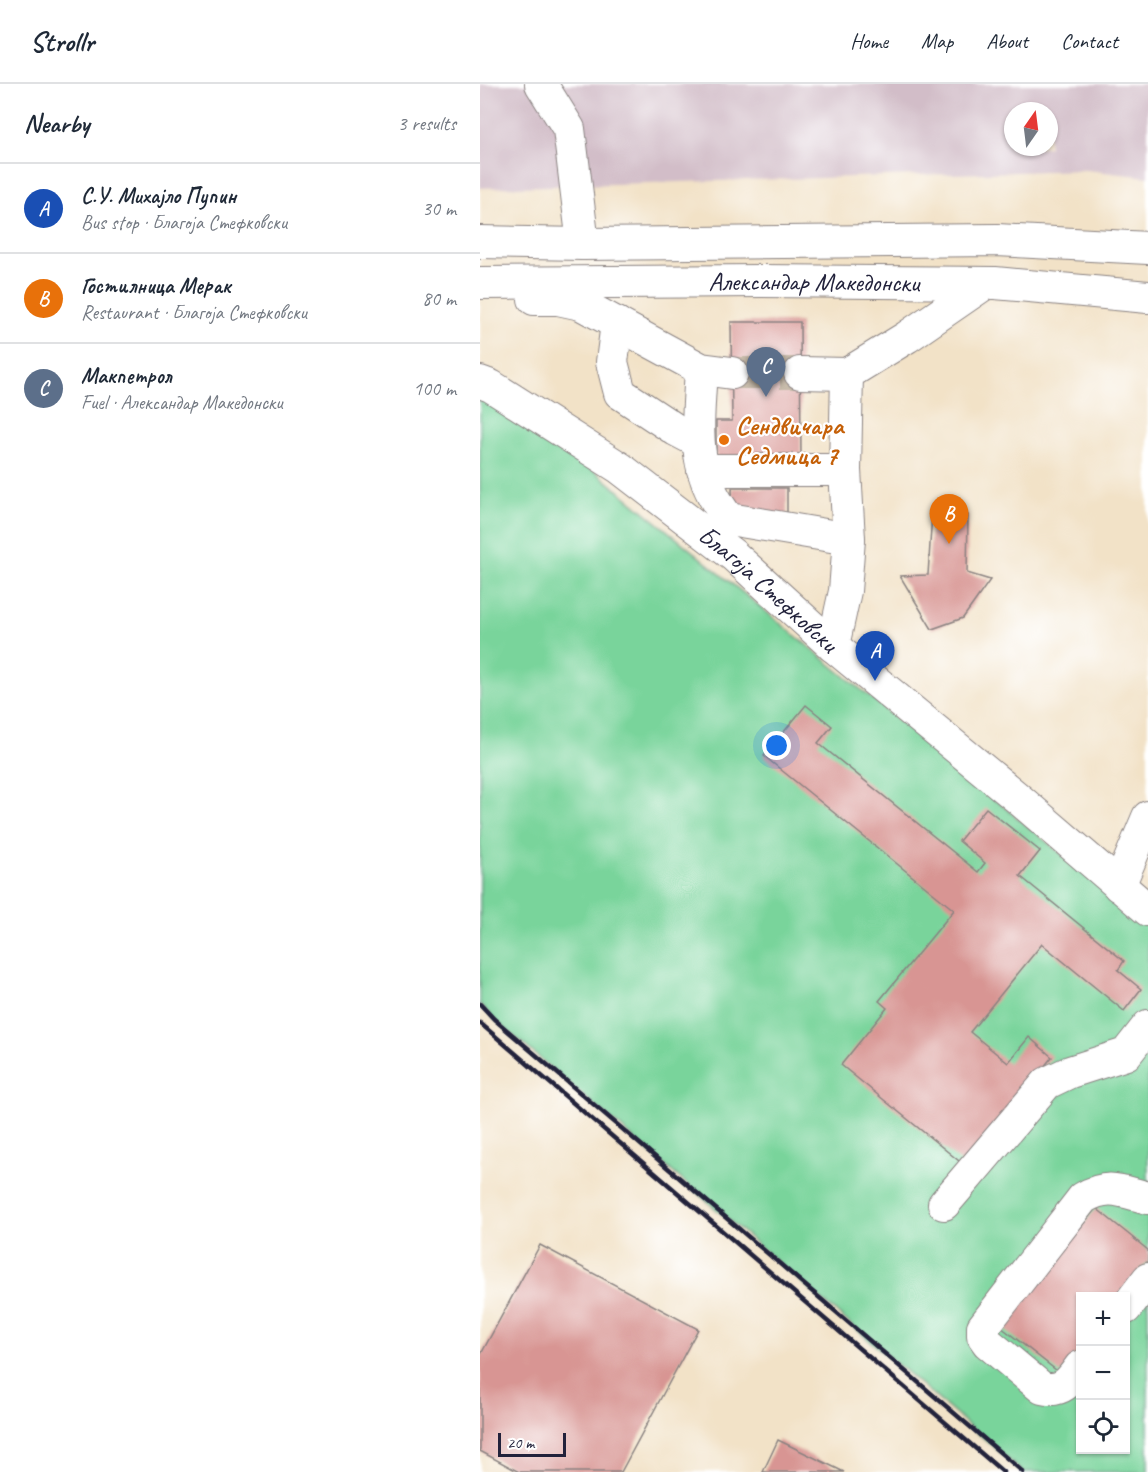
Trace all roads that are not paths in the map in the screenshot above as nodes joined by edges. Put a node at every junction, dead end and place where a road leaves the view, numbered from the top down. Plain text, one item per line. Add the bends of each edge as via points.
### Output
1 (541, 84) edge
2 (480, 242) edge
3 (583, 244) junction
4 (1148, 248) edge
5 (480, 283) edge
6 (984, 284) junction
7 (480, 293) edge
8 (1148, 297) edge
9 (616, 323) junction
10 (701, 369) junction
11 (732, 373) tunnel mouth
12 (800, 373) tunnel mouth
13 (847, 374) junction
14 (480, 382) edge
15 (700, 456) junction
16 (845, 470) junction
17 (849, 538) junction
18 (833, 646) junction
19 (1148, 817) edge
20 (1119, 886) junction
21 (1148, 910) edge
22 (1148, 1026) edge
23 (1148, 1198) edge
24 (944, 1204) dead end
25 (1148, 1279) edge
26 (1130, 1302) edge
27 (1076, 1372) edge

1 - 3 street via 568,129
2 - 3 street, Александар Македонски
3 - 4 street, Александар Македонски via 998,240
5 - 6 street, Александар Македонски
6 - 8 street, Александар Македонски
6 - 13 street
7 - 9 street via 581,304
9 - 10 street
9 - 15 street via 612,362 620,393 676,430
10 - 11 street
10 - 15 street
12 - 13 street
13 - 16 street
14 - 18 street, Благоја Стефковски via 620,468 733,555
15 - 16 street
15 - 17 street via 715,502 729,519
16 - 17 street
17 - 18 street via 845,591
18 - 20 street, Благоја Стефковски
19 - 20 street
20 - 21 street, Благоја Стефковски
22 - 24 street via 1126,1054 1047,1083
23 - 27 street via 1112,1188 1096,1190 1083,1198 983,1327 988,1343 1042,1388 1062,1388
25 - 26 street

